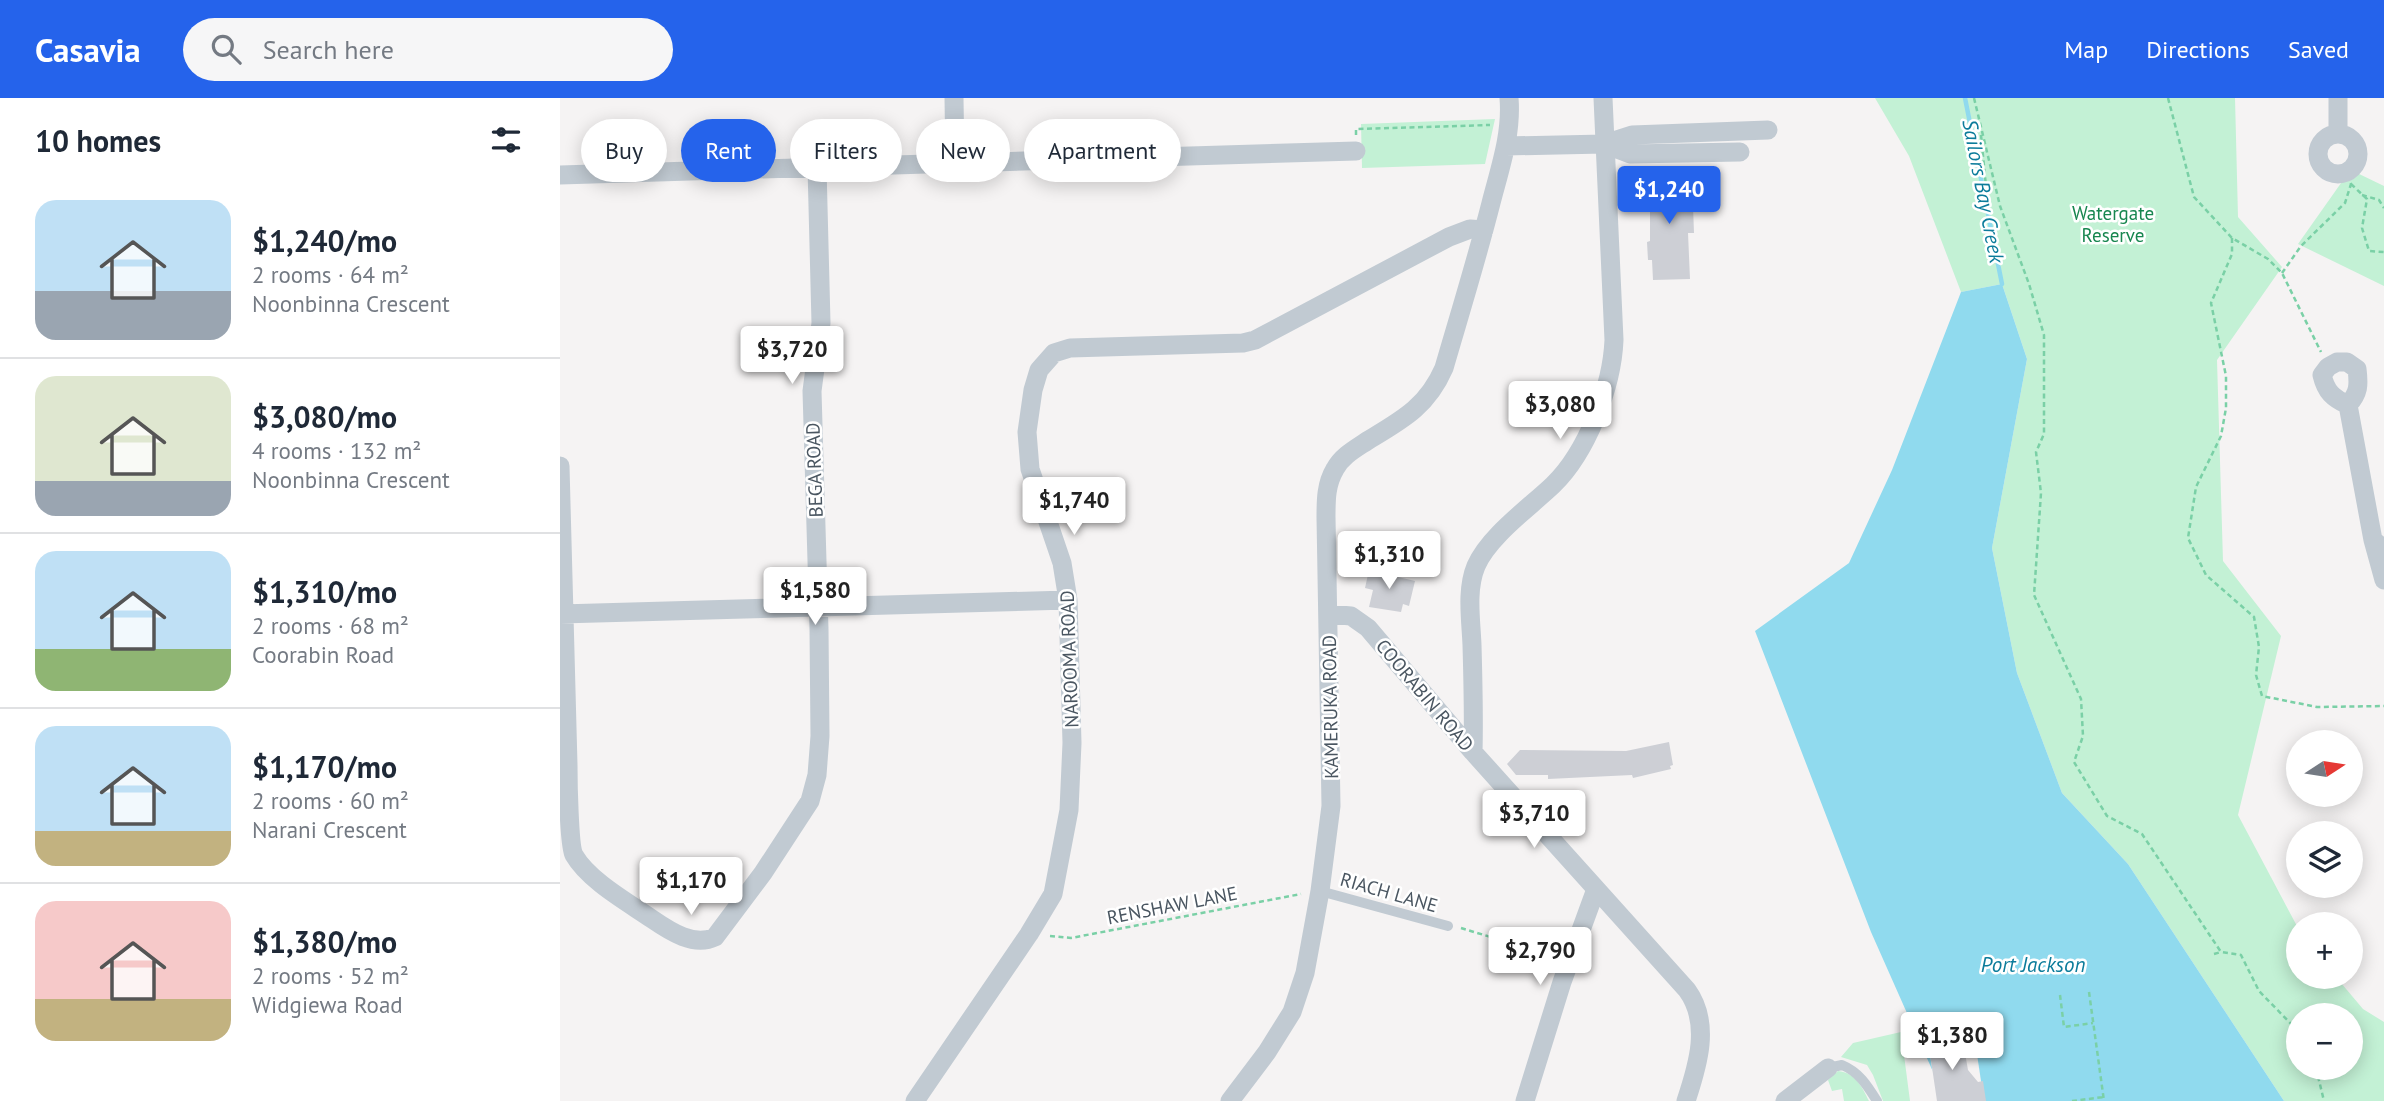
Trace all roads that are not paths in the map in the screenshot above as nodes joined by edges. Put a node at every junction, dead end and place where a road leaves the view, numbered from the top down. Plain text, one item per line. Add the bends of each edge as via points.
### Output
1 (954, 98) edge
2 (1508, 98) edge
3 (1603, 98) edge
4 (2338, 98) edge
5 (954, 119) edge
6 (1768, 130) dead end
7 (2338, 133) junction
8 (1604, 144) junction
9 (1506, 146) junction
10 (1356, 151) road end
11 (1740, 152) dead end
12 (1010, 161) edge
13 (790, 168) edge
14 (560, 174) edge
15 (817, 182) edge
16 (1485, 230) junction
17 (2348, 405) junction
18 (560, 466) edge
19 (2378, 544) edge
20 (2384, 580) edge
21 (1068, 600) junction
22 (818, 607) junction
23 (562, 614) edge
24 (1329, 614) junction
25 (1473, 752) junction
26 (1596, 889) junction
27 (1320, 891) junction
28 (1448, 926) road end
29 (1828, 1068) joint
30 (915, 1101) edge
31 (1230, 1101) edge
32 (1525, 1101) edge
33 (1686, 1101) edge
34 (1785, 1101) edge
35 (1877, 1101) edge

1 - 5 street
2 - 9 street, KAMERUKA ROAD
3 - 8 street
4 - 7 street
6 - 8 street via 1632,135
7 - 7 street via 2325,138 2318,147 2317,160 2326,171 2349,178 2358,149 2353,140
8 - 9 street
8 - 11 street via 1630,154
8 - 25 street via 1614,340 1611,372 1571,463 1476,566 1470,602
9 - 16 street, KAMERUKA ROAD
10 - 12 street
13 - 14 street
15 - 22 street, BEGA ROAD via 821,323 812,391
16 - 21 street, NAROOMA ROAD via 1470,229 1449,237 1255,340 1070,348 1048,358 1036,380 1027,452 1062,563
16 - 24 street, KAMERUKA ROAD via 1437,383 1418,408 1345,457 1329,481
17 - 17 street via 2357,394 2357,369 2337,362 2322,375 2325,387
17 - 19 street
18 - 23 street
19 - 20 street
21 - 22 street
21 - 30 street, NAROOMA ROAD via 1069,810 1053,894
22 - 23 street
22 - 23 street, BEGA ROAD via 820,736 810,802 764,873 715,937 704,942 663,927 609,889 573,854
24 - 25 street, COORABIN ROAD via 1351,616 1363,623
24 - 27 street, KAMERUKA ROAD via 1331,806
25 - 26 street, COORABIN ROAD
26 - 32 street
26 - 33 street, COORABIN ROAD via 1681,982 1697,1007 1699,1049
27 - 28 lane, RIACH LANE
27 - 31 street, KAMERUKA ROAD via 1299,995 1280,1033
29 - 34 street
29 - 35 lane via 1842,1065 1853,1070

